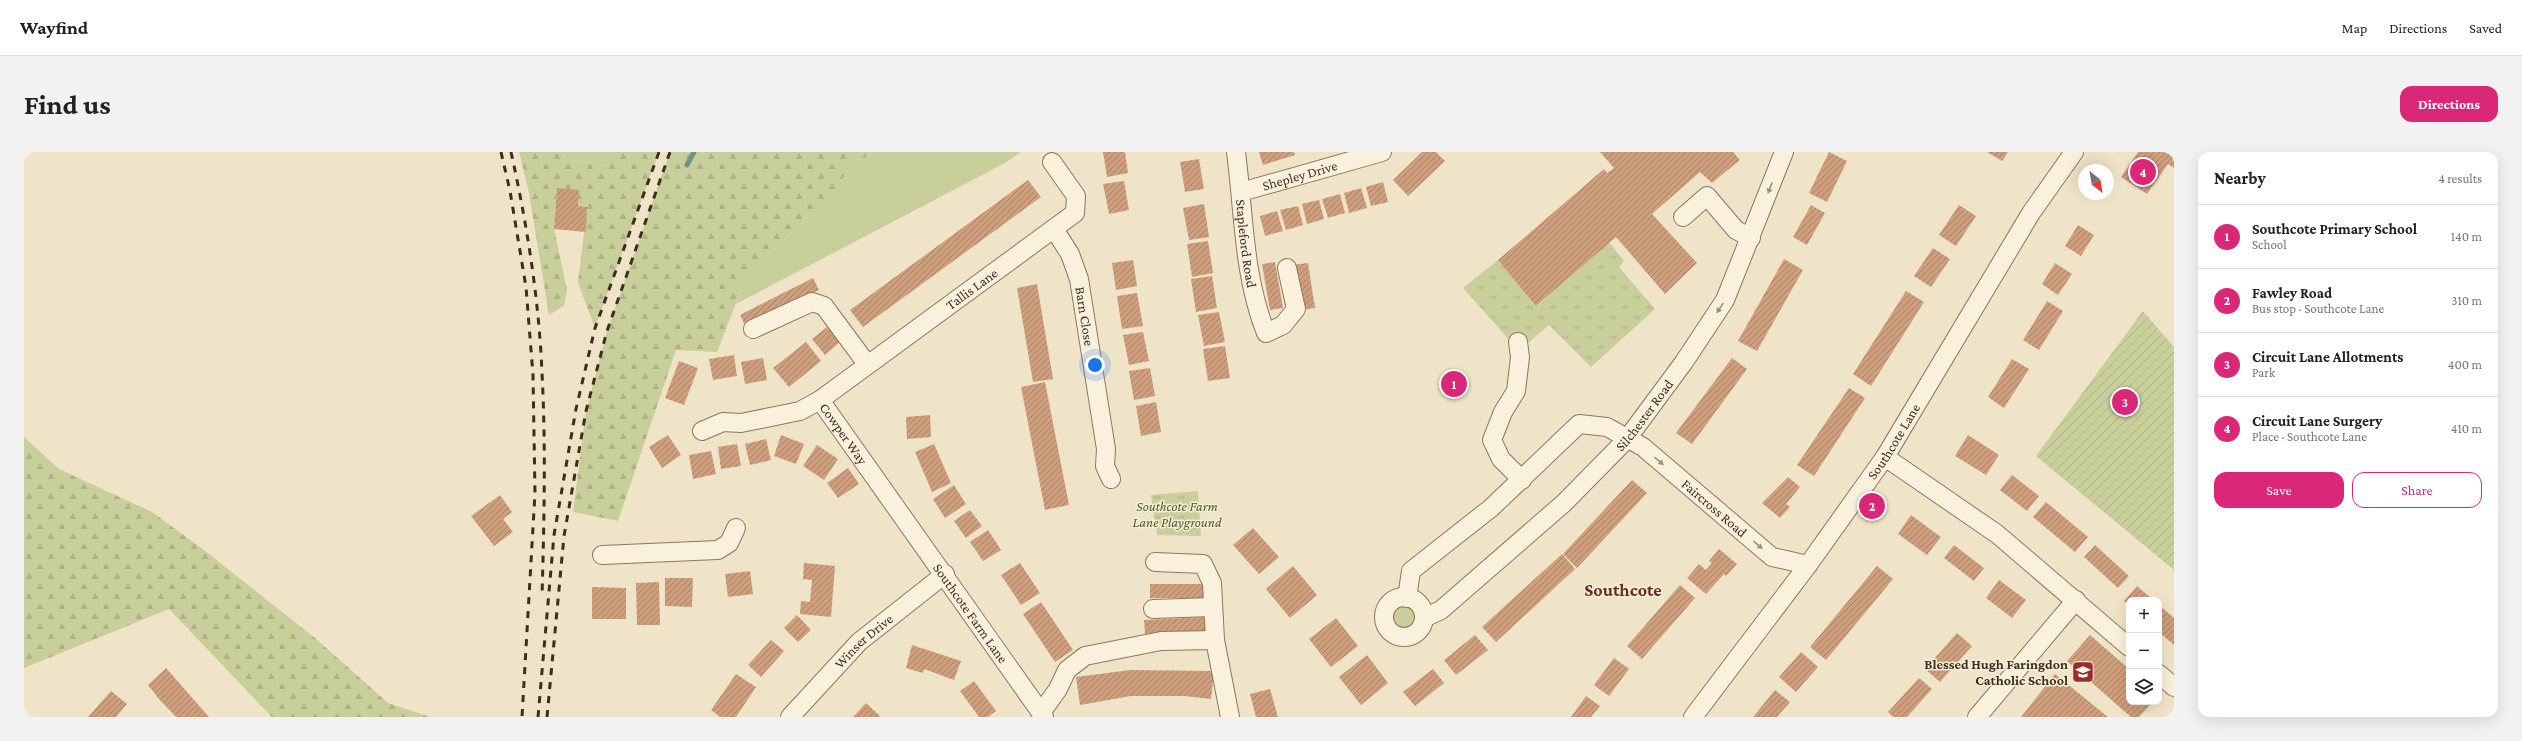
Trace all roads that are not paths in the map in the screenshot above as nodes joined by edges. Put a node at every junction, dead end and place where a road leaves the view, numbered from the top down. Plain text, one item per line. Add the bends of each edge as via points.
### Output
1 (1236, 152) edge
2 (1382, 152) edge
3 (1784, 152) edge
4 (2074, 152) edge
5 (1052, 162) dead end
6 (1241, 192) junction
7 (1683, 217) dead end
8 (1054, 228) junction
9 (1751, 238) junction
10 (1287, 268) dead end
11 (753, 329) dead end
12 (1518, 342) dead end
13 (867, 364) junction
14 (820, 400) junction
15 (702, 431) dead end
16 (1627, 439) junction
17 (1885, 457) junction
18 (1111, 479) dead end
19 (1522, 480) junction
20 (898, 509) joint
21 (736, 528) dead end
22 (602, 554) dead end
23 (1155, 562) dead end
24 (1808, 565) junction
25 (945, 574) junction
26 (1407, 598) junction
27 (2076, 600) junction
28 (1213, 607) junction
29 (1153, 609) dead end
30 (1424, 618) junction
31 (1215, 640) junction
32 (2126, 644) edge
33 (2162, 677) edge
34 (2174, 687) edge
35 (1042, 715) edge
36 (790, 717) edge
37 (1230, 717) edge
38 (1693, 717) edge
39 (1977, 717) edge

1 - 6 street, Stapleford Road
2 - 6 street, Shepley Drive
3 -> 9 street, Silchester Road
4 - 17 street, Southcote Lane via 2031,214
5 - 8 street, Tallis Lane via 1076,196 1075,212
6 - 10 street, Stapleford Road via 1245,253 1258,314 1266,333 1283,325 1296,309
7 - 9 street via 1707,196 1736,230
8 - 13 street, Tallis Lane
8 - 18 street, Barn Close via 1070,254 1079,279 1106,449 1105,466
9 -> 16 street, Silchester Road via 1726,300
11 - 13 street via 812,302 824,306
12 - 19 street via 1520,356 1516,391 1503,412 1492,440 1501,458
13 - 14 street, Tallis Lane
14 - 15 street, Cowper Way via 800,411 741,423 723,422
14 - 20 street, Cowper Way
16 - 19 street, Faircross Road via 1608,427 1579,424
16 -> 24 street, Faircross Road via 1642,447 1772,557
16 - 30 street, Silchester Road via 1564,502 1441,610
17 - 24 street, Southcote Lane
17 - 27 street via 1997,534
19 - 26 street via 1411,571
20 - 25 street, Southcote Farm Lane
21 - 22 street via 729,544 718,550
23 - 28 street via 1203,564 1212,583
24 - 38 street, Southcote Lane
25 - 35 street, Southcote Farm Lane
25 - 36 street, Winser Drive via 859,642
26 - 30 street via 1420,606
26 - 30 street via 1397,599 1387,608 1385,621 1391,632 1403,637 1415,634 1420,630
27 - 32 street
27 - 39 street
28 - 29 street
28 - 31 street
31 - 35 street via 1161,641 1085,656 1067,670
31 - 37 street
33 - 34 street

